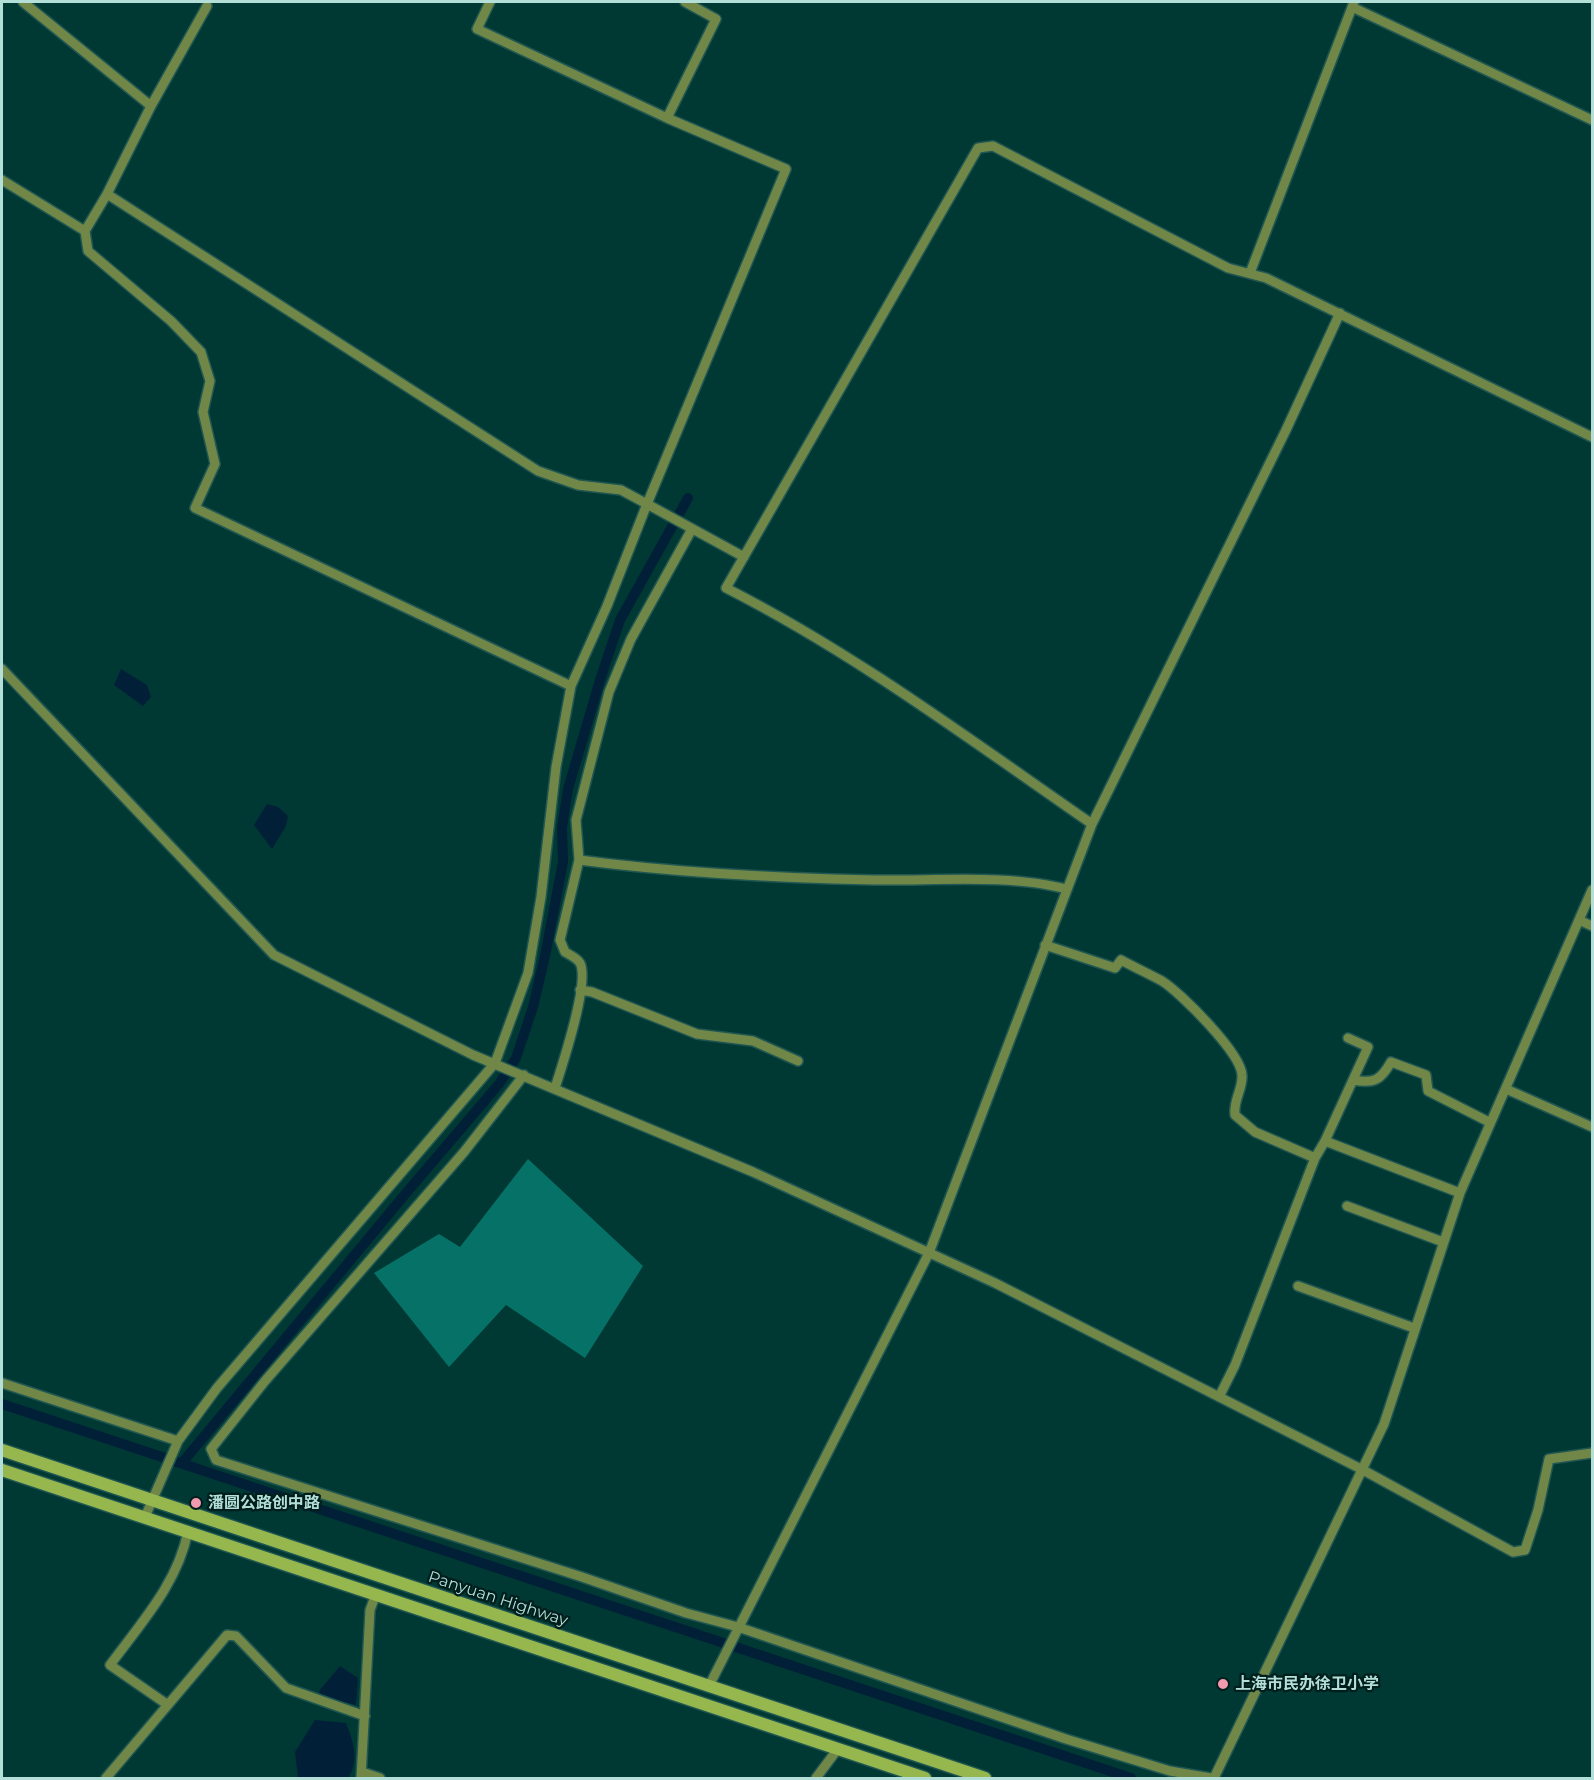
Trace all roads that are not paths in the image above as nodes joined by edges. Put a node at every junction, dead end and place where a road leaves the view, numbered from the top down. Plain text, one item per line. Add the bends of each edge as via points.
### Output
1 (23, 2) edge
2 (490, 2) edge
3 (685, 2) edge
4 (1353, 4) edge
5 (207, 6) dead end
6 (151, 106) junction
7 (667, 118) junction
8 (1593, 120) edge
9 (2, 180) edge
10 (107, 194) junction
11 (85, 231) junction
12 (1250, 273) junction
13 (1340, 313) junction
14 (1593, 437) edge
15 (647, 504) junction
16 (692, 529) junction
17 (744, 557) junction
18 (2, 669) edge
19 (571, 686) junction
20 (1092, 824) junction
21 (579, 860) junction
22 (1066, 889) junction
23 (1593, 890) edge
24 (1579, 920) junction
25 (1593, 926) edge
26 (1045, 945) junction
27 (580, 990) junction
28 (1348, 1038) dead end
29 (798, 1061) dead end
30 (497, 1064) junction
31 (523, 1074) junction
32 (1353, 1080) junction
33 (555, 1088) junction
34 (1506, 1089) junction
35 (1489, 1122) junction
36 (1593, 1127) edge
37 (1325, 1141) junction
38 (1315, 1158) junction
39 (1460, 1193) junction
40 (1347, 1206) dead end
41 (1443, 1242) junction
42 (929, 1253) junction
43 (1298, 1286) dead end
44 (1414, 1328) junction
45 (2, 1383) edge
46 (1219, 1397) junction
47 (178, 1441) junction
48 (2, 1450) edge
49 (1593, 1453) edge
50 (2, 1470) edge
51 (1363, 1470) junction
52 (151, 1500) junction
53 (145, 1517) junction
54 (188, 1531) junction
55 (376, 1594) junction
56 (737, 1629) junction
57 (709, 1686) junction
58 (168, 1704) junction
59 (365, 1716) junction
60 (837, 1750) junction
61 (362, 1775) edge
62 (105, 1779) edge
63 (380, 1779) edge
64 (816, 1779) edge
65 (925, 1779) edge
66 (985, 1779) edge
67 (1213, 1779) edge

1 - 6 street
2 - 7 street via 477,29
3 - 7 street via 716,19
4 - 8 street
4 - 12 street
5 - 6 street
6 - 10 street
7 - 15 street via 786,169
9 - 11 street
10 - 11 street
10 - 15 street via 537,471 578,485 621,490
11 - 19 street via 88,250 201,352 210,381 203,412 215,464 195,508
12 - 13 street
12 - 17 street via 1228,267 993,146 978,148
13 - 14 street
13 - 20 street via 1287,430
15 - 16 street
15 - 19 street
16 - 17 street
16 - 21 street via 631,639 609,692 576,820
17 - 20 street via 726,588 846,656
18 - 30 street via 274,955
19 - 30 street via 528,973
20 - 22 street
21 - 22 street via 657,870 785,878 1022,882
21 - 27 street via 560,940 565,952 581,965
22 - 26 street
23 - 24 street
24 - 25 street
24 - 34 street
26 - 38 street via 1115,968 1121,960 1164,982 1208,1024 1239,1062 1242,1085 1234,1104 1235,1115 1255,1132
26 - 42 street
27 - 29 street via 697,1034 753,1041
27 - 33 street
28 - 32 street via 1368,1047
30 - 31 street
30 - 47 street via 217,1388
31 - 33 street
31 - 56 street via 464,1152 211,1449 216,1460
32 - 35 street via 1374,1082 1382,1078 1391,1062 1426,1075 1428,1091
32 - 37 street
33 - 42 street via 753,1172
34 - 35 street
34 - 36 street
35 - 39 street
37 - 38 street
37 - 39 street
38 - 46 street
39 - 41 street
40 - 41 street
41 - 44 street
42 - 46 street
42 - 56 street
43 - 44 street
44 - 51 street via 1384,1424
45 - 47 street
46 - 51 street
47 - 52 street
48 - 52 main road, Panyuan Highway
49 - 51 street via 1549,1459 1535,1520 1525,1550 1520,1553
50 - 53 main road, Panyuan Highway
51 - 67 street
52 - 53 street
52 - 57 main road, Panyuan Highway
53 - 54 main road, Panyuan Highway
54 - 55 main road, Panyuan Highway
54 - 58 street via 183,1557 170,1580 110,1665
55 - 59 street via 370,1610
55 - 60 main road, Panyuan Highway
56 - 57 street
56 - 67 street via 1066,1739 1170,1771
57 - 66 main road, Panyuan Highway
58 - 59 street via 227,1635 236,1636 286,1688
58 - 62 street
59 - 61 street
60 - 64 street
60 - 65 main road, Panyuan Highway
61 - 63 street

